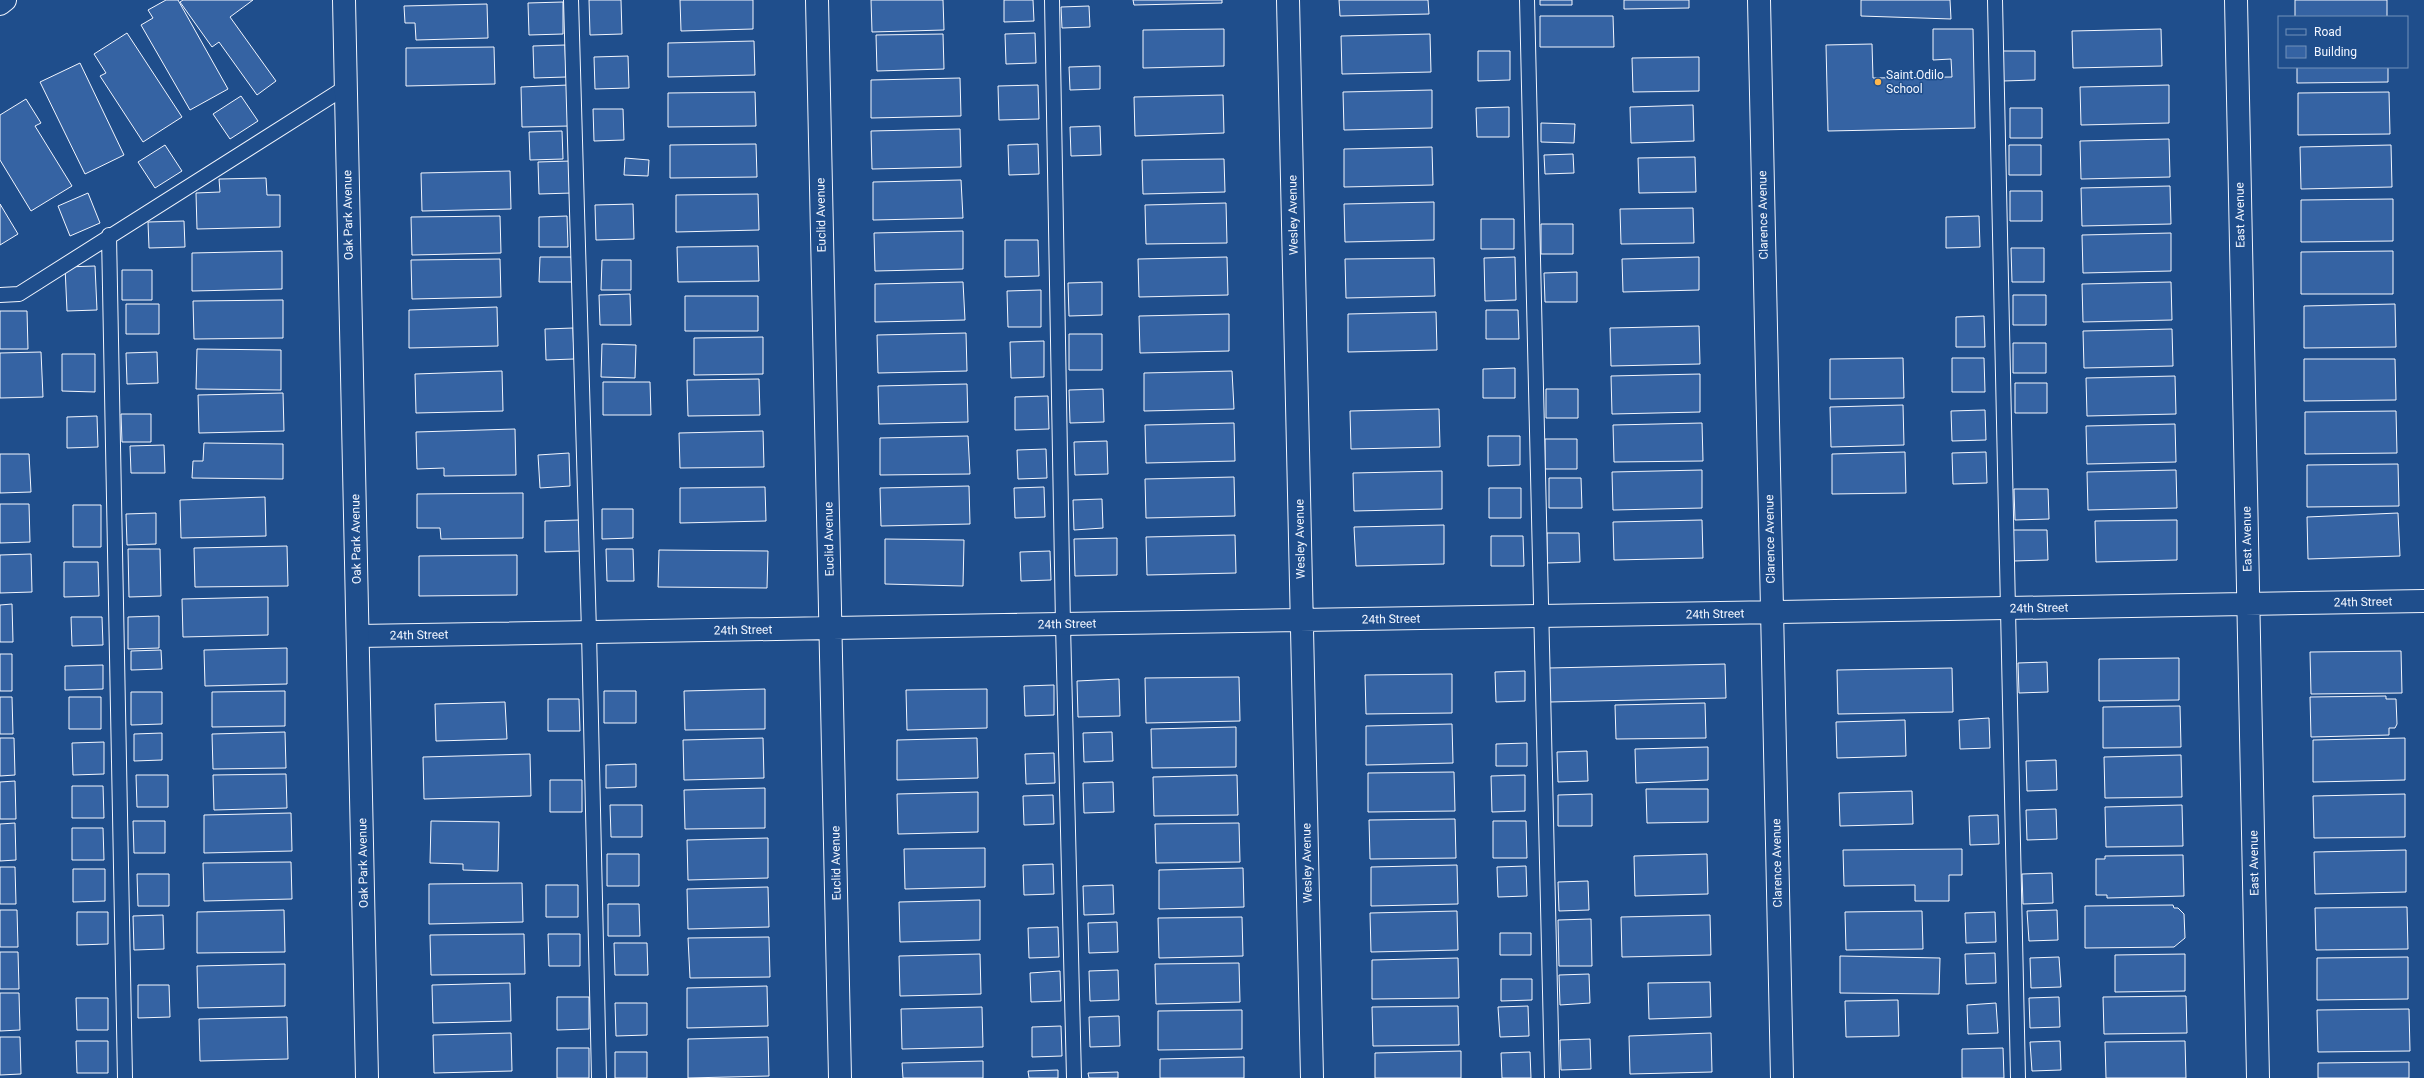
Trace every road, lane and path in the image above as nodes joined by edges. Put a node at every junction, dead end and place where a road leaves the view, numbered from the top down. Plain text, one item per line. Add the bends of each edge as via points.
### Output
1 (5, 0) edge
2 (344, 0) edge
3 (571, 0) edge
4 (817, 0) edge
5 (1052, 0) edge
6 (1288, 0) edge
7 (1527, 0) edge
8 (1759, 0) edge
9 (1995, 0) edge
10 (2236, 0) edge
11 (0, 4) edge
12 (346, 87) junction
13 (109, 235) junction
14 (0, 295) edge
15 (2424, 601) edge
16 (2248, 604) junction
17 (2008, 608) junction
18 (1772, 613) junction
19 (1540, 616) junction
20 (1302, 620) junction
21 (1063, 624) junction
22 (831, 628) junction
23 (589, 632) junction
24 (358, 636) junction
25 (125, 1078) edge
26 (367, 1078) edge
27 (599, 1078) edge
28 (840, 1078) edge
29 (1074, 1078) edge
30 (1312, 1078) edge
31 (1552, 1078) edge
32 (1782, 1078) edge
33 (2018, 1078) edge
34 (2258, 1078) edge

1 - 11 street
2 - 12 street, Oak Park Avenue
3 - 23 lane
4 - 22 street, Euclid Avenue
5 - 21 lane
6 - 20 street, Wesley Avenue
7 - 19 lane
8 - 18 street, Clarence Avenue
9 - 17 lane
10 - 16 street, East Avenue
12 - 13 lane
12 - 24 street, Oak Park Avenue
13 - 14 lane via 19,294
13 - 25 lane
15 - 16 street, 24th Street
16 - 17 street, 24th Street
16 - 34 street, East Avenue
17 - 18 street, 24th Street
17 - 33 lane
18 - 19 street, 24th Street
18 - 32 street, Clarence Avenue
19 - 20 street, 24th Street
19 - 31 lane
20 - 21 street, 24th Street
20 - 30 street, Wesley Avenue
21 - 22 street, 24th Street
21 - 29 lane
22 - 23 street, 24th Street
22 - 28 street, Euclid Avenue
23 - 24 street, 24th Street
23 - 27 lane
24 - 26 street, Oak Park Avenue

